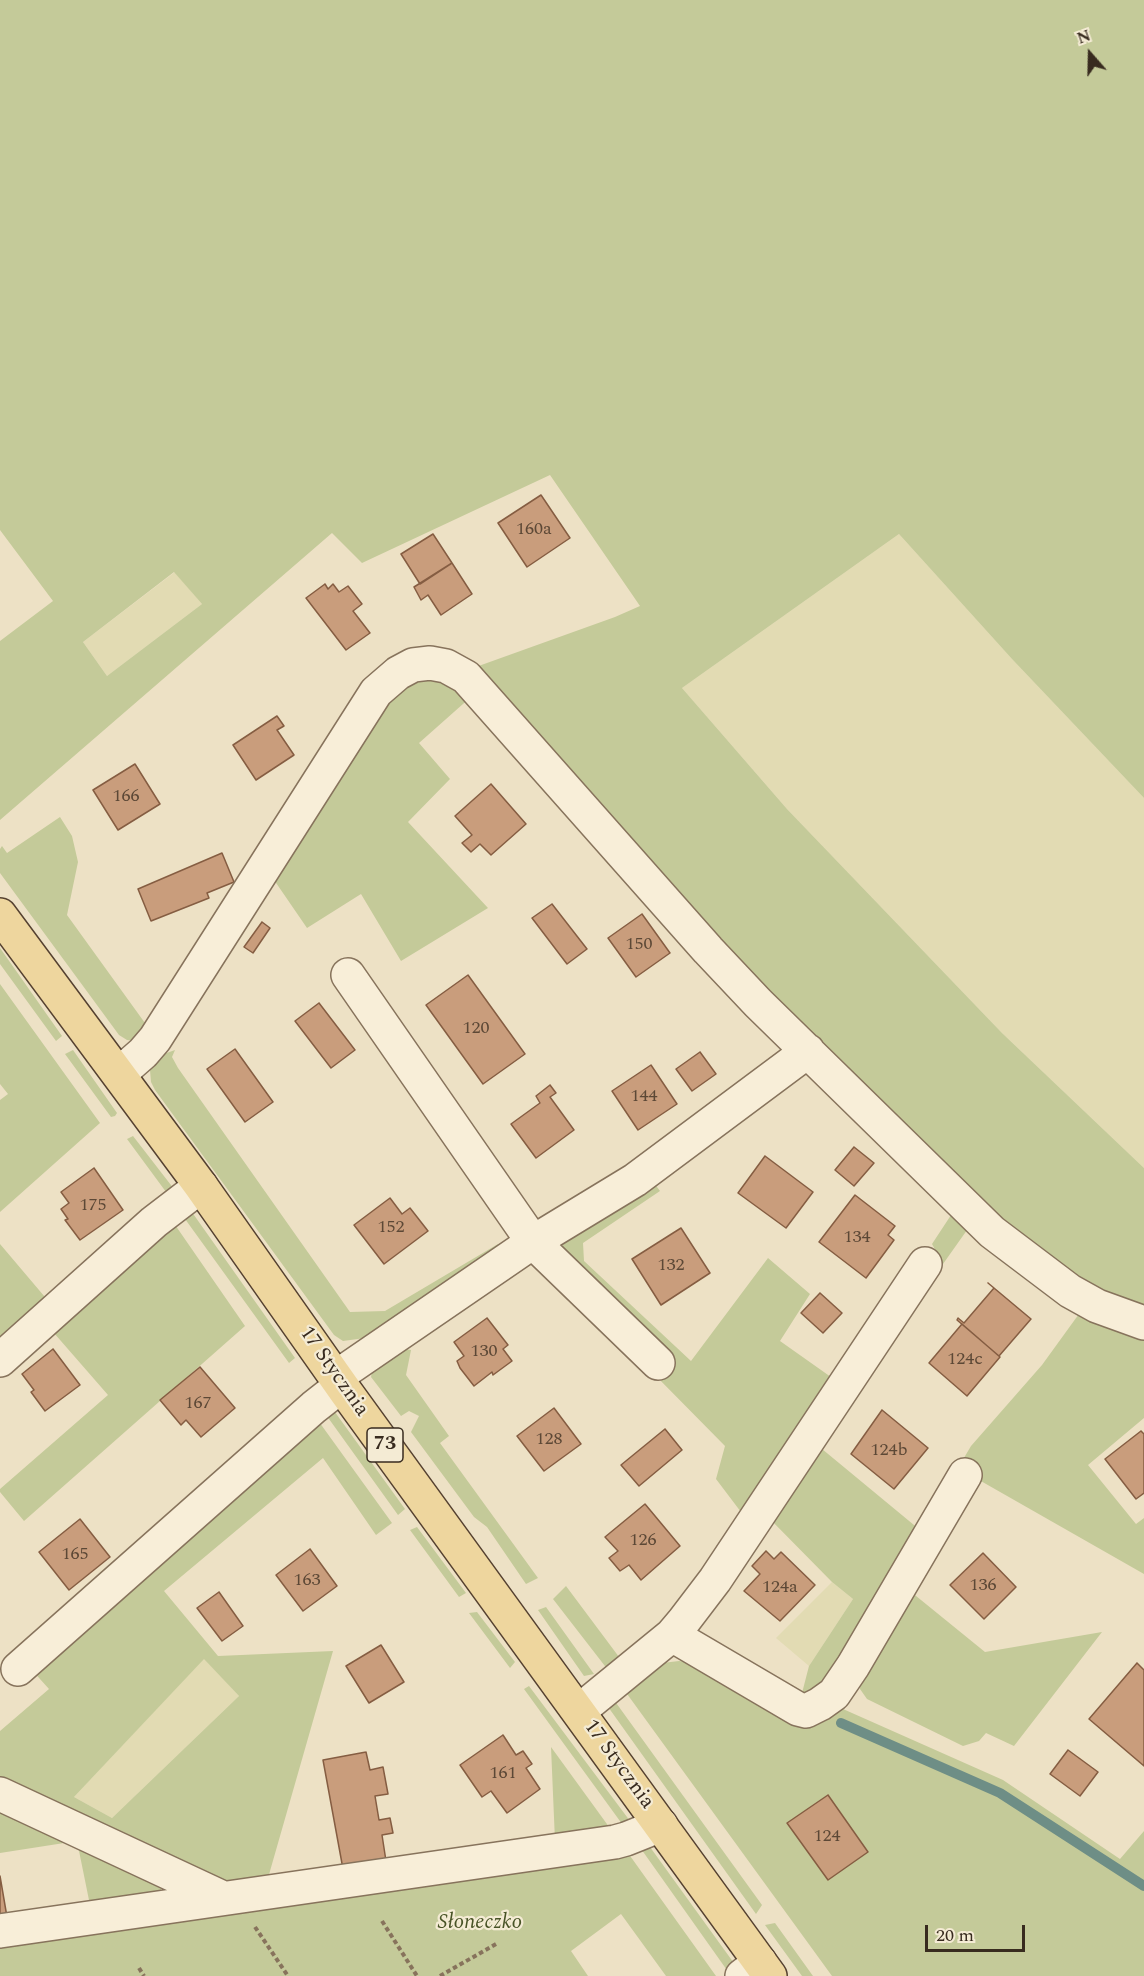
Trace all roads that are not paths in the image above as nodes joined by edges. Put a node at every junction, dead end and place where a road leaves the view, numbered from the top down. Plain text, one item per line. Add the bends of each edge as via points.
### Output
1 (0, 915) edge
2 (348, 975) dead end
3 (807, 1051) junction
4 (119, 1074) junction
5 (201, 1186) junction
6 (533, 1242) junction
7 (925, 1264) dead end
8 (1144, 1323) edge
9 (0, 1360) edge
10 (658, 1363) dead end
11 (339, 1381) junction
12 (964, 1475) dead end
13 (672, 1635) junction
14 (18, 1669) dead end
15 (579, 1711) junction
16 (0, 1794) edge
17 (661, 1826) junction
18 (223, 1898) junction
19 (0, 1931) edge
20 (757, 1971) edge

1 - 4 main road, 17 Stycznia / 73
2 - 6 lane
3 - 4 lane via 708,950 466,677 446,666 430,663 413,665 398,673 376,692 154,1039
3 - 6 lane via 635,1180
3 - 8 lane via 992,1232 1070,1291 1097,1306
4 - 5 main road, 17 Stycznia / 73
5 - 9 lane via 154,1222
5 - 11 main road, 17 Stycznia / 73
6 - 10 lane
6 - 11 lane
7 - 13 lane via 715,1580
11 - 14 lane
11 - 15 main road, 17 Stycznia / 73
12 - 13 lane via 850,1673 834,1694 820,1704 806,1711 798,1709
13 - 15 lane
15 - 17 main road, 17 Stycznia / 73
16 - 18 lane
17 - 18 lane via 615,1842
17 - 20 main road, 17 Stycznia / 73
18 - 19 lane

